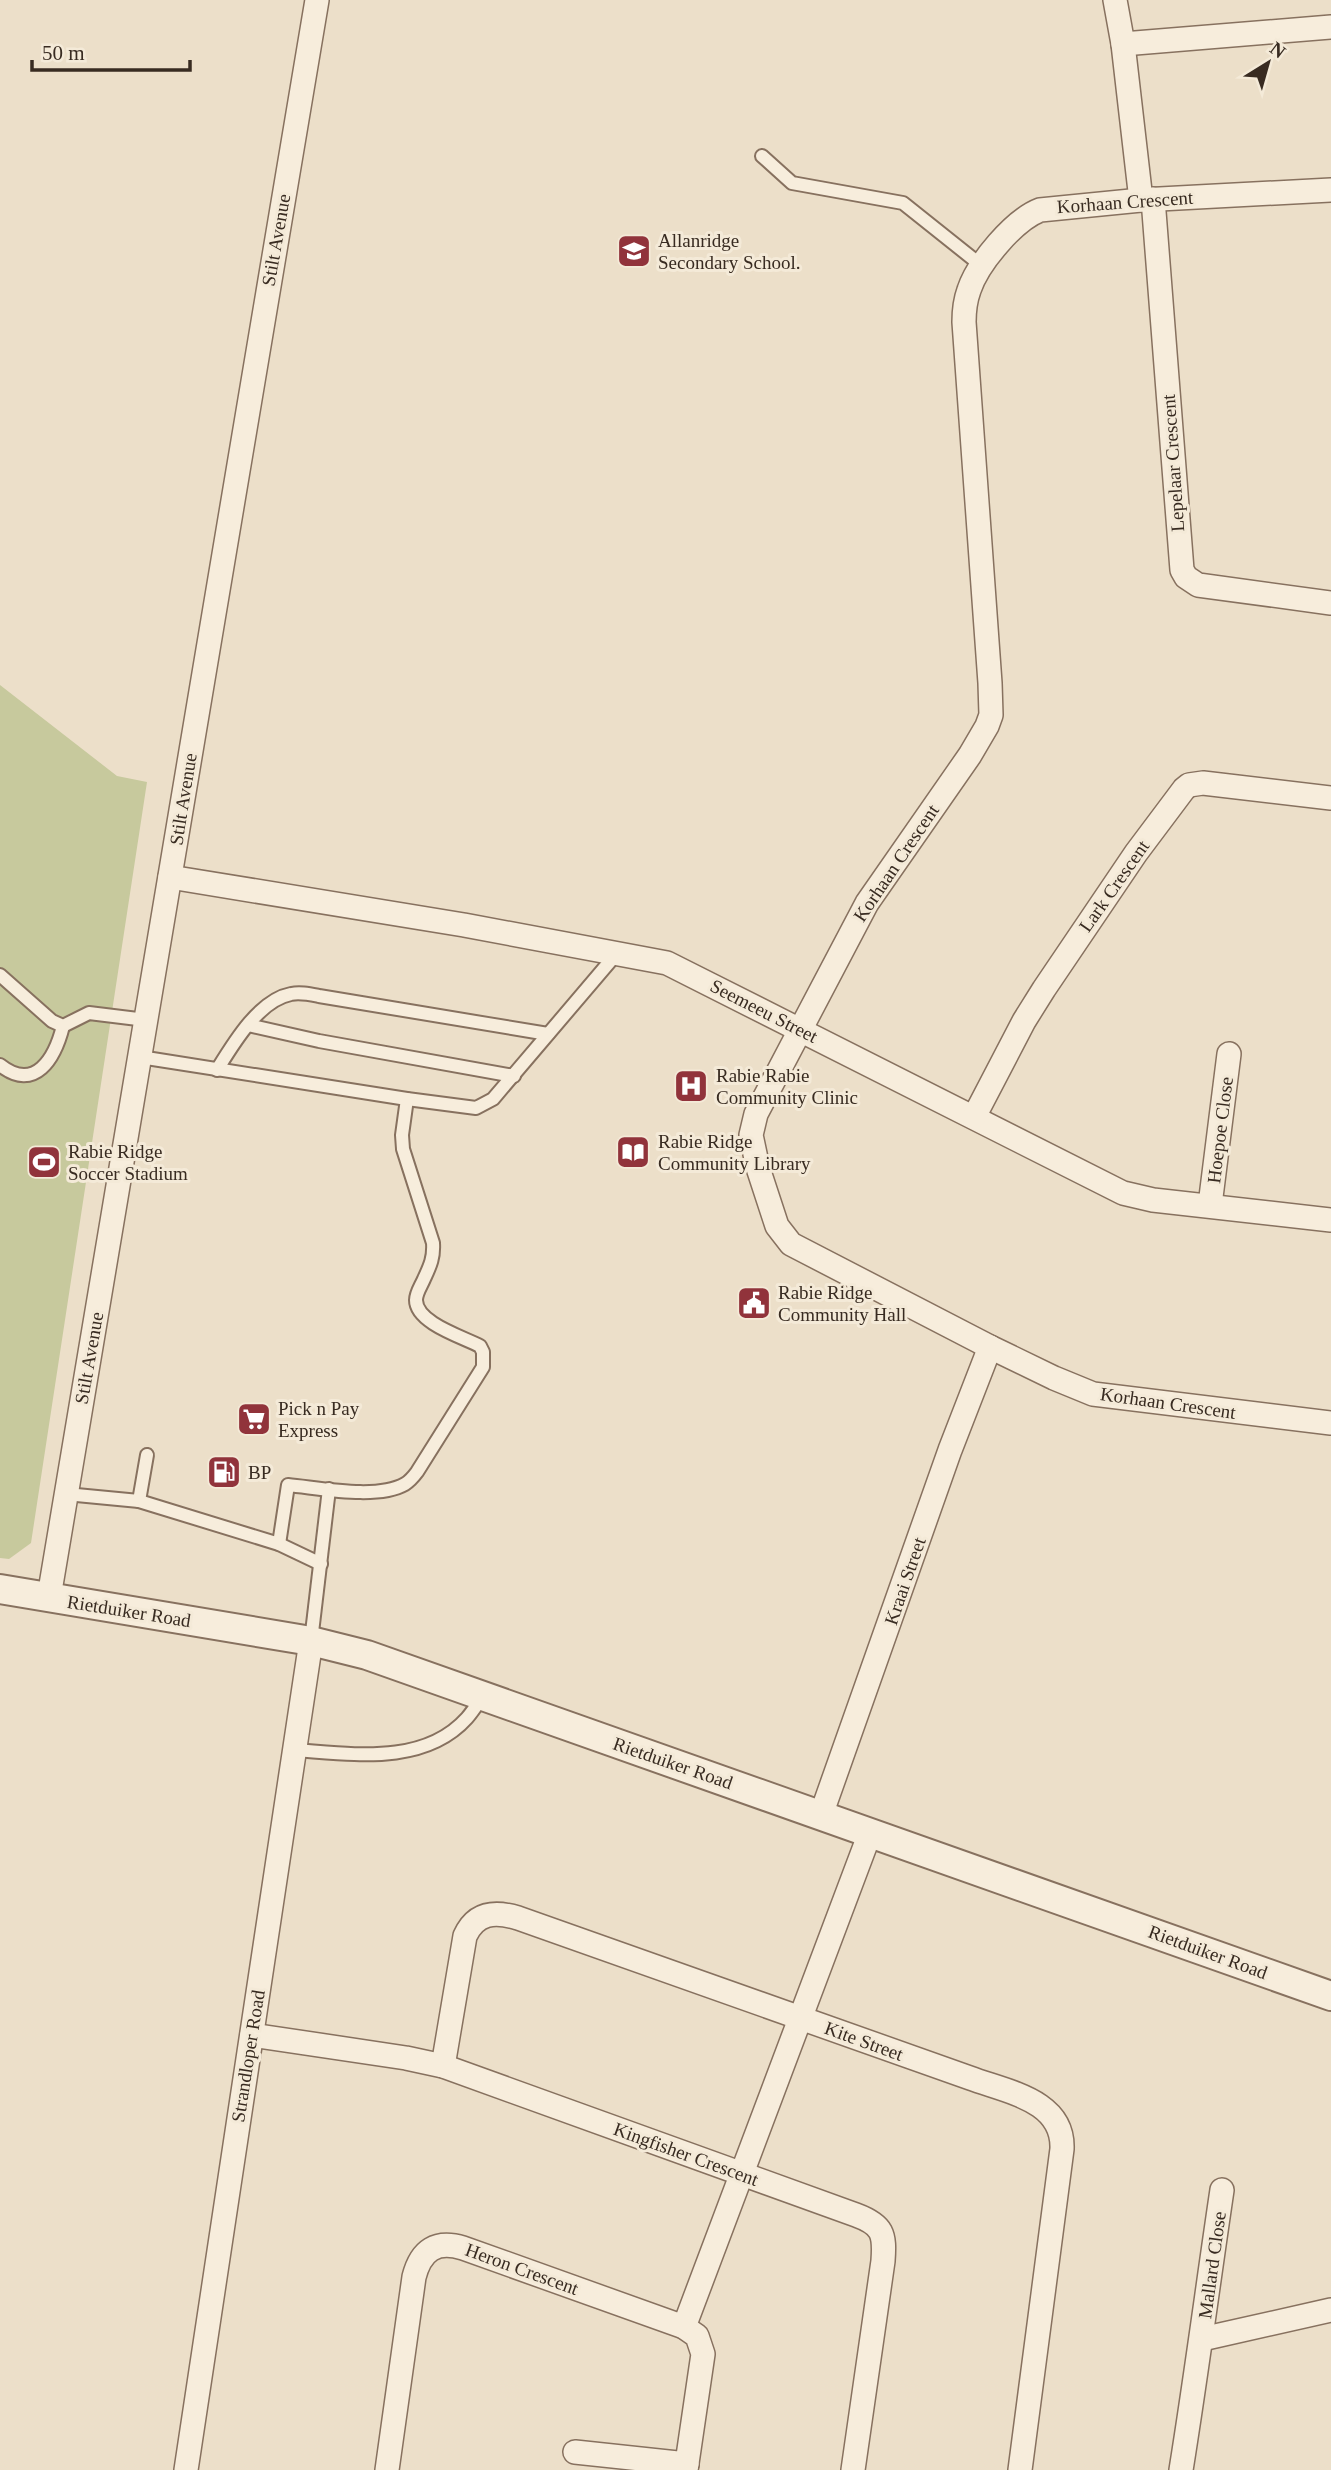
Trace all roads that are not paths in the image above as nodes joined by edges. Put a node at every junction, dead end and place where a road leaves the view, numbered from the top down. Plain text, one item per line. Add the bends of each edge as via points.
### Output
1 (317, 0) edge
2 (1115, 0) edge
3 (1331, 27) edge
4 (1123, 44) junction
5 (762, 156) dead end
6 (1331, 190) edge
7 (1147, 199) junction
8 (982, 266) junction
9 (1331, 603) edge
10 (1331, 797) edge
11 (170, 877) junction
12 (618, 952) junction
13 (0, 975) edge
14 (146, 1020) junction
15 (248, 1025) junction
16 (63, 1026) junction
17 (799, 1029) junction
18 (548, 1034) junction
19 (1229, 1054) dead end
20 (140, 1057) junction
21 (0, 1065) edge
22 (217, 1070) junction
23 (514, 1076) junction
24 (407, 1099) junction
25 (974, 1117) junction
26 (1210, 1205) junction
27 (1331, 1220) edge
28 (990, 1347) junction
29 (1331, 1423) edge
30 (147, 1455) dead end
31 (330, 1489) junction
32 (66, 1494) junction
33 (139, 1501) junction
34 (279, 1544) junction
35 (321, 1564) junction
36 (0, 1589) edge
37 (49, 1597) junction
38 (311, 1641) junction
39 (483, 1696) junction
40 (295, 1750) junction
41 (821, 1815) junction
42 (870, 1833) junction
43 (1331, 1996) edge
44 (801, 2018) junction
45 (252, 2035) junction
46 (443, 2066) junction
47 (743, 2175) junction
48 (1222, 2190) dead end
49 (1331, 2311) edge
50 (684, 2327) junction
51 (1202, 2339) junction
52 (575, 2452) dead end
53 (686, 2467) edge
54 (186, 2470) edge
55 (387, 2470) edge
56 (853, 2470) edge
57 (1020, 2470) edge
58 (1181, 2470) edge

1 - 11 street, Stilt Avenue
2 - 4 street, Lepelaar Crescent
3 - 4 street
4 - 7 street, Lepelaar Crescent
5 - 8 lane via 792,183 903,203
6 - 7 street, Korhaan Crescent
7 - 8 street, Korhaan Crescent via 1034,212 1004,237
7 - 9 street, Lepelaar Crescent via 1182,570 1198,586
8 - 17 street, Korhaan Crescent via 969,288 964,322 991,715 970,755 867,903
10 - 25 street, Lark Crescent via 1203,783 1184,789 1044,989
11 - 12 street, Seemeeu Street
11 - 14 street, Stilt Avenue
12 - 17 street, Seemeeu Street via 667,963
12 - 18 lane
13 - 16 lane
14 - 16 lane via 89,1013
14 - 20 street, Stilt Avenue
15 - 18 lane via 276,1000 305,994
15 - 22 lane
15 - 23 lane
16 - 21 lane via 48,1062 35,1073 21,1077
17 - 25 street, Seemeeu Street
17 - 28 street, Korhaan Crescent via 752,1125 753,1150 784,1238
18 - 23 lane
19 - 26 street, Hoepoe Close
20 - 22 lane
20 - 32 street, Stilt Avenue
22 - 24 lane
23 - 24 lane via 493,1099 476,1108
24 - 31 lane via 403,1149 434,1256 416,1297 418,1308 442,1328 480,1346 483,1367 407,1483 382,1492
25 - 26 street, Seemeeu Street via 1123,1194
26 - 27 street, Seemeeu Street
28 - 29 street, Korhaan Crescent via 1093,1394
28 - 41 street, Kraai Street
30 - 33 lane
31 - 34 lane via 288,1485
31 - 35 lane
32 - 33 lane
32 - 37 street, Stilt Avenue
33 - 34 lane
34 - 35 lane
35 - 38 lane
36 - 37 street, Rietduiker Road
37 - 38 street, Rietduiker Road
38 - 39 street, Rietduiker Road via 367,1655
38 - 40 street, Strandloper Road
39 - 40 lane via 466,1720 439,1739 405,1752 356,1755
39 - 41 street, Rietduiker Road
40 - 45 street, Strandloper Road
41 - 42 street, Rietduiker Road
42 - 43 street, Rietduiker Road
42 - 44 street
44 - 46 street, Kite Street via 518,1918 491,1913 473,1923 465,1936
44 - 47 street
44 - 57 street, Kite Street via 1034,2102 1060,2129 1062,2149
45 - 46 street, Kingfisher Crescent
45 - 54 street, Strandloper Road
46 - 47 street, Kingfisher Crescent
47 - 50 street
47 - 56 street, Kingfisher Crescent via 868,2219 881,2231 883,2261
48 - 51 street, Mallard Close
49 - 51 street
50 - 53 street via 697,2336 703,2354
50 - 55 street, Heron Crescent via 463,2248 437,2246 425,2253 414,2277
51 - 58 street, Mallard Close
52 - 53 street

